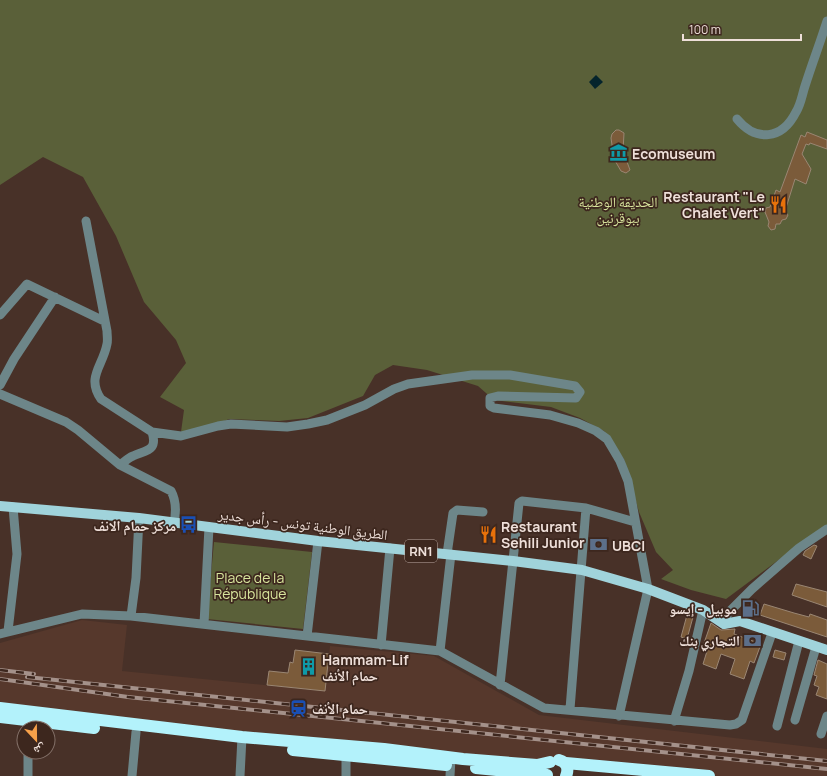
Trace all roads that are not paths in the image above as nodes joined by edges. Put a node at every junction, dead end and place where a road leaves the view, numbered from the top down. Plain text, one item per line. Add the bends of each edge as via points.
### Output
1 (827, 21) edge
2 (737, 119) dead end
3 (86, 221) dead end
4 (55, 296) junction
5 (0, 315) edge
6 (104, 321) junction
7 (0, 385) edge
8 (0, 394) edge
9 (152, 432) junction
10 (120, 465) junction
11 (0, 506) edge
12 (13, 507) junction
13 (586, 508) junction
14 (483, 512) dead end
15 (139, 518) junction
16 (636, 522) junction
17 (174, 523) junction
18 (209, 527) junction
19 (827, 529) edge
20 (318, 541) junction
21 (390, 548) junction
22 (449, 554) junction
23 (514, 561) junction
24 (582, 570) junction
25 (648, 589) junction
26 (703, 610) junction
27 (131, 616) junction
28 (204, 624) junction
29 (724, 624) junction
30 (4, 633) edge
31 (772, 633) junction
32 (307, 636) junction
33 (799, 641) junction
34 (381, 645) junction
35 (816, 647) junction
36 (827, 650) edge
37 (440, 651) junction
38 (500, 685) junction
39 (0, 708) edge
40 (570, 709) junction
41 (619, 716) junction
42 (827, 716) edge
43 (0, 718) edge
44 (794, 720) dead end
45 (16, 721) edge
46 (674, 721) junction
47 (56, 726) edge
48 (777, 726) dead end
49 (136, 732) junction
50 (821, 734) dead end
51 (241, 741) junction
52 (346, 754) junction
53 (28, 760) edge
54 (550, 762) junction
55 (566, 763) junction
56 (450, 767) edge
57 (28, 776) edge
58 (132, 776) edge
59 (240, 776) edge
60 (346, 776) edge
61 (547, 776) edge
62 (566, 776) edge
63 (710, 776) edge

1 - 2 street via 800,103 792,119 778,132 759,135 744,128
3 - 6 street
4 - 5 street via 27,284
4 - 6 street
4 - 7 street
6 - 9 street via 107,343 96,373 96,391 102,399
8 - 10 street via 66,422
9 - 10 street via 153,446 128,458
9 - 16 street via 181,436 231,424 287,427 308,424 327,420 360,407 408,384 486,374 530,377 575,386 580,392 576,398 568,399 498,396 490,398 490,406 550,415 596,431 607,440 620,461 628,481
10 - 17 street via 171,491 174,498
11 - 12 main road, الطريق الوطنية تونس - رأس جدير / RN1
12 - 15 main road, الطريق الوطنية تونس - رأس جدير / RN1
12 - 30 street via 17,554
13 - 16 street
13 - 23 street via 520,502
13 - 24 street
14 - 22 street via 457,510 453,513
15 - 17 main road, الطريق الوطنية تونس - رأس جدير / RN1
15 - 27 street
16 - 25 street
17 - 18 main road, الطريق الوطنية تونس - رأس جدير / RN1
18 - 20 main road, الطريق الوطنية تونس - رأس جدير / RN1
18 - 28 street
19 - 29 street via 800,548 752,589 728,613
20 - 21 main road, الطريق الوطنية تونس - رأس جدير / RN1
20 - 32 street
21 - 22 main road, الطريق الوطنية تونس - رأس جدير / RN1
21 - 34 street
22 - 23 main road, الطريق الوطنية تونس - رأس جدير / RN1
22 - 37 street
23 - 24 main road, الطريق الوطنية تونس - رأس جدير / RN1
23 - 38 street
24 - 25 main road, الطريق الوطنية تونس - رأس جدير / RN1
24 - 40 street
25 - 26 main road, الطريق الوطنية تونس - رأس جدير / RN1
25 - 41 street
26 - 29 main road, الطريق الوطنية تونس - رأس جدير / RN1
26 - 46 street
27 - 28 street
27 - 30 street via 82,614
28 - 32 street
29 - 31 main road via 740,621
31 - 33 main road
31 - 46 street via 742,720 730,725
32 - 34 street
33 - 35 main road
33 - 48 street
34 - 37 street
35 - 36 main road
35 - 44 street
37 - 38 street
38 - 40 street via 544,708
39 - 51 highway
40 - 41 street
41 - 46 street
42 - 50 street
43 - 45 highway
47 - 49 highway
49 - 51 highway
49 - 58 street
51 - 52 highway
51 - 56 highway via 384,749
51 - 59 street
52 - 56 highway
52 - 60 street
53 - 57 street
54 - 55 highway via 558,759
54 - 56 highway via 537,765
54 - 61 highway via 546,769
55 - 62 highway
55 - 63 highway
56 - 61 highway

